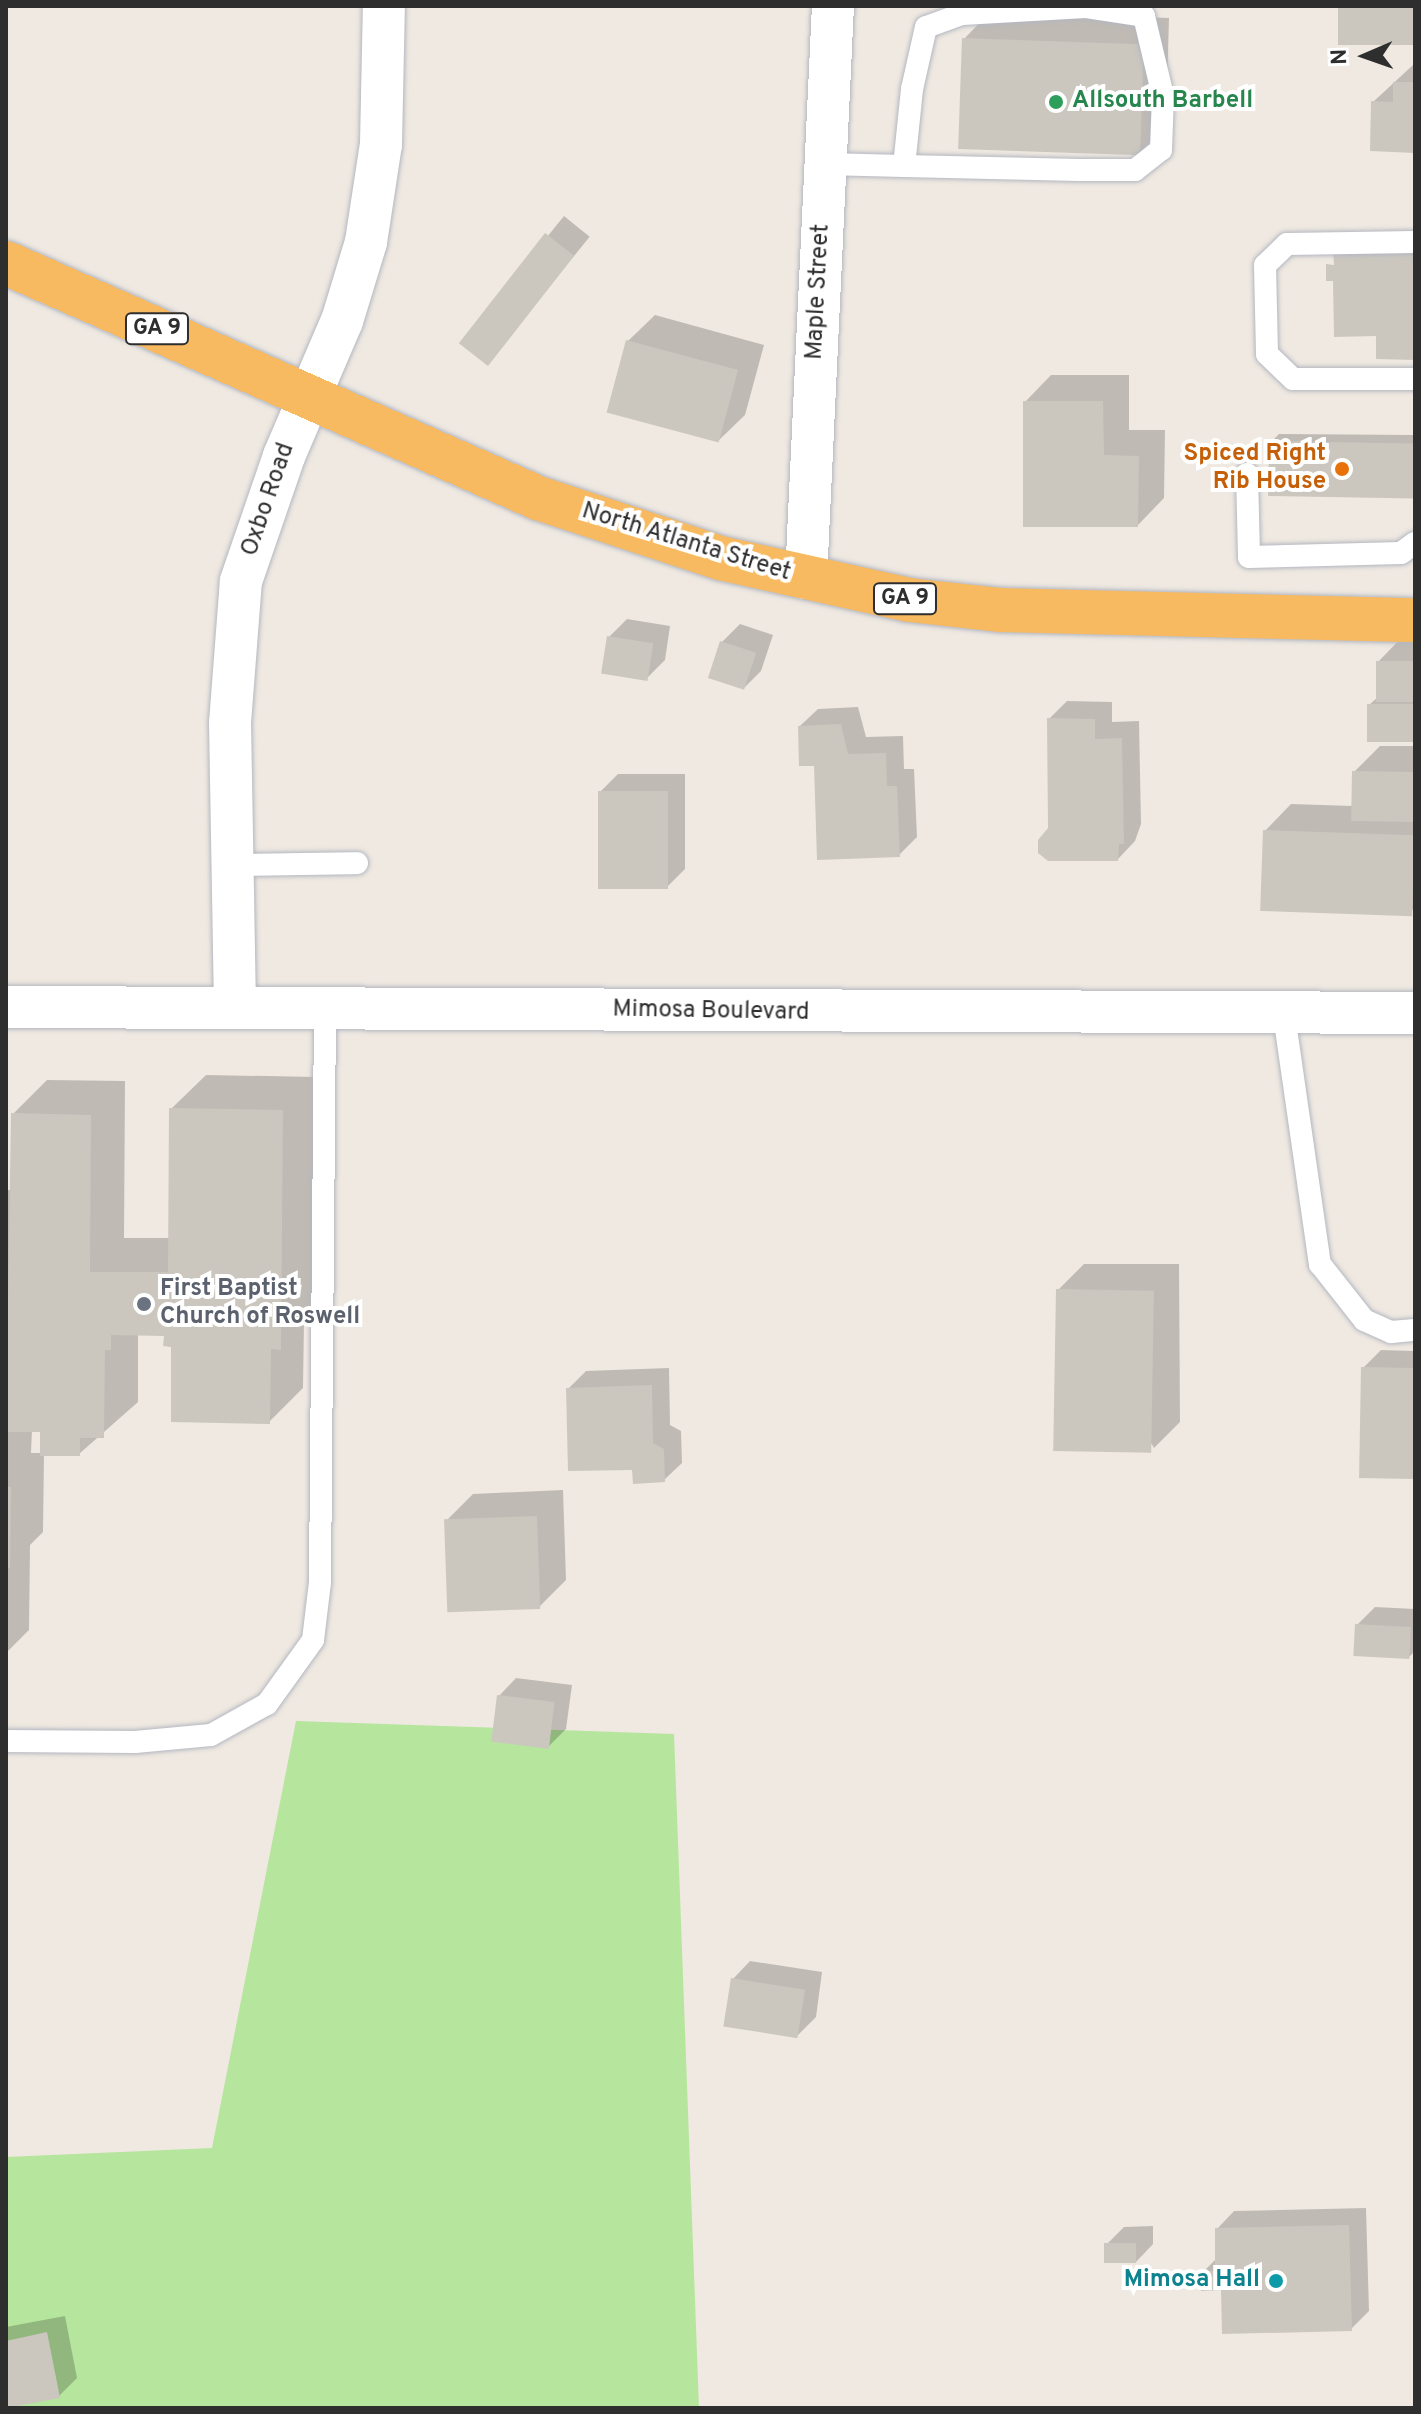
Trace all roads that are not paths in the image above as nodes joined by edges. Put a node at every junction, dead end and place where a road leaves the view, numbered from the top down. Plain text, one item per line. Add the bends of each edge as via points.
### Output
1 (384, 6) edge
2 (833, 6) edge
3 (825, 164) junction
4 (904, 166) junction
5 (1415, 242) edge
6 (6, 263) edge
7 (1415, 379) edge
8 (308, 395) junction
9 (1247, 474) dead end
10 (1415, 543) edge
11 (806, 578) junction
12 (1415, 620) edge
13 (357, 863) dead end
14 (233, 865) junction
15 (6, 1007) edge
16 (235, 1008) junction
17 (325, 1009) junction
18 (1415, 1013) edge
19 (1284, 1015) junction
20 (1415, 1330) edge
21 (6, 1741) edge

1 - 8 street, Oxbo Road via 381,144 366,242 342,321
2 - 3 street, Maple Street
3 - 4 lane
3 - 11 street, Maple Street
4 - 4 lane via 912,89 926,27 962,14 1069,7 1144,16 1163,96 1161,150 1135,170
5 - 7 lane via 1287,244 1265,265 1267,354 1293,379
6 - 8 highway, North Atlanta Street / GA 9
8 - 11 highway, North Atlanta Street / GA 9 via 538,498 720,558
8 - 14 street, Oxbo Road via 241,581 230,723
9 - 10 lane via 1249,557 1401,553
11 - 12 highway, North Atlanta Street / GA 9 via 909,600 1001,610
13 - 14 lane
14 - 16 street, Oxbo Road
15 - 16 street, Mimosa Boulevard
16 - 17 street, Mimosa Boulevard
17 - 19 street, Mimosa Boulevard
17 - 21 lane via 321,1552 313,1640 267,1704 211,1735 135,1742
18 - 19 street, Mimosa Boulevard
19 - 20 lane via 1320,1264 1364,1320 1391,1332

